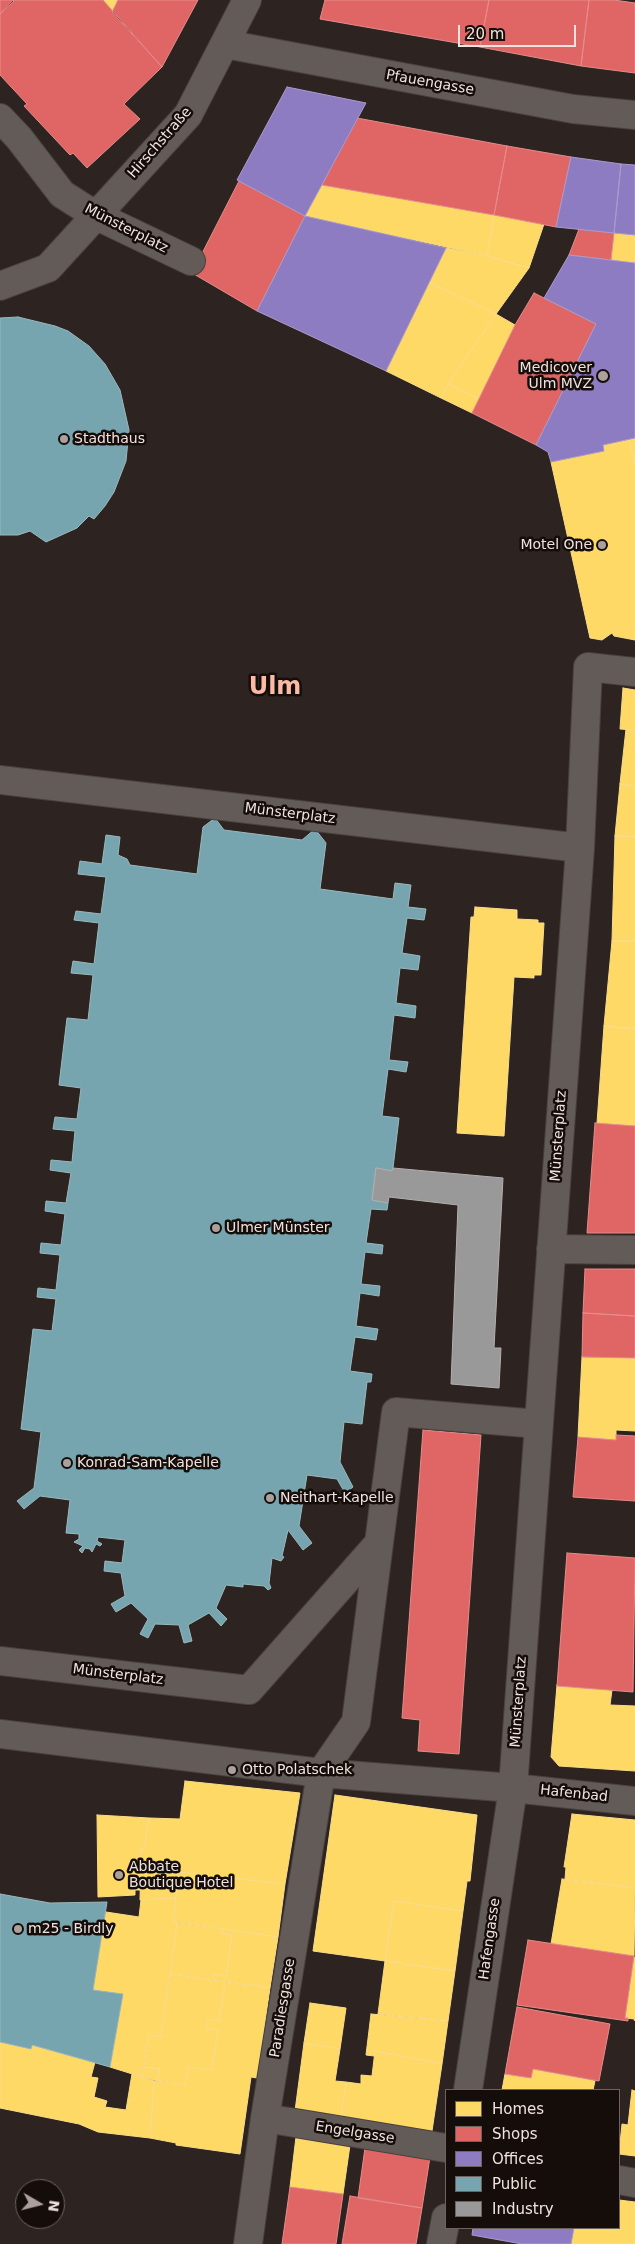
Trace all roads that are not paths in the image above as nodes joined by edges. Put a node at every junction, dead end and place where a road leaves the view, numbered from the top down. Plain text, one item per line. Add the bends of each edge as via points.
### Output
1 (247, 0) edge
2 (225, 44) junction
3 (635, 115) edge
4 (0, 118) edge
5 (95, 215) junction
6 (191, 261) dead end
7 (0, 286) edge
8 (635, 672) edge
9 (0, 780) edge
10 (580, 848) junction
11 (551, 1249) junction
12 (635, 1250) edge
13 (538, 1424) junction
14 (379, 1542) junction
15 (0, 1661) edge
16 (0, 1734) edge
17 (321, 1773) junction
18 (512, 1788) junction
19 (635, 1801) edge
20 (468, 2089) edge
21 (265, 2118) junction
22 (445, 2148) edge
23 (620, 2180) edge
24 (635, 2182) edge
25 (445, 2223) edge
26 (248, 2244) edge
27 (441, 2244) edge

1 - 2 street, Hirschstraße
2 - 3 street, Pfauengasse via 573,108
2 - 5 street, Hirschstraße via 188,115
4 - 5 street, Münsterplatz via 62,194
5 - 6 street, Münsterplatz
5 - 7 street, Hirschstraße via 48,268
8 - 10 street, Münsterplatz via 588,667
9 - 10 street, Münsterplatz
10 - 11 street, Münsterplatz
11 - 12 street
11 - 13 street, Münsterplatz
13 - 14 street via 396,1412
13 - 18 street, Münsterplatz
14 - 15 street, Münsterplatz via 249,1690
14 - 17 street via 356,1722
16 - 17 street
17 - 18 street
17 - 21 street, Paradiesgasse
18 - 19 street, Hafenbad
18 - 20 street, Hafengasse
21 - 22 street, Engelgasse
21 - 26 street, Paradiesgasse
23 - 24 street
25 - 27 street

